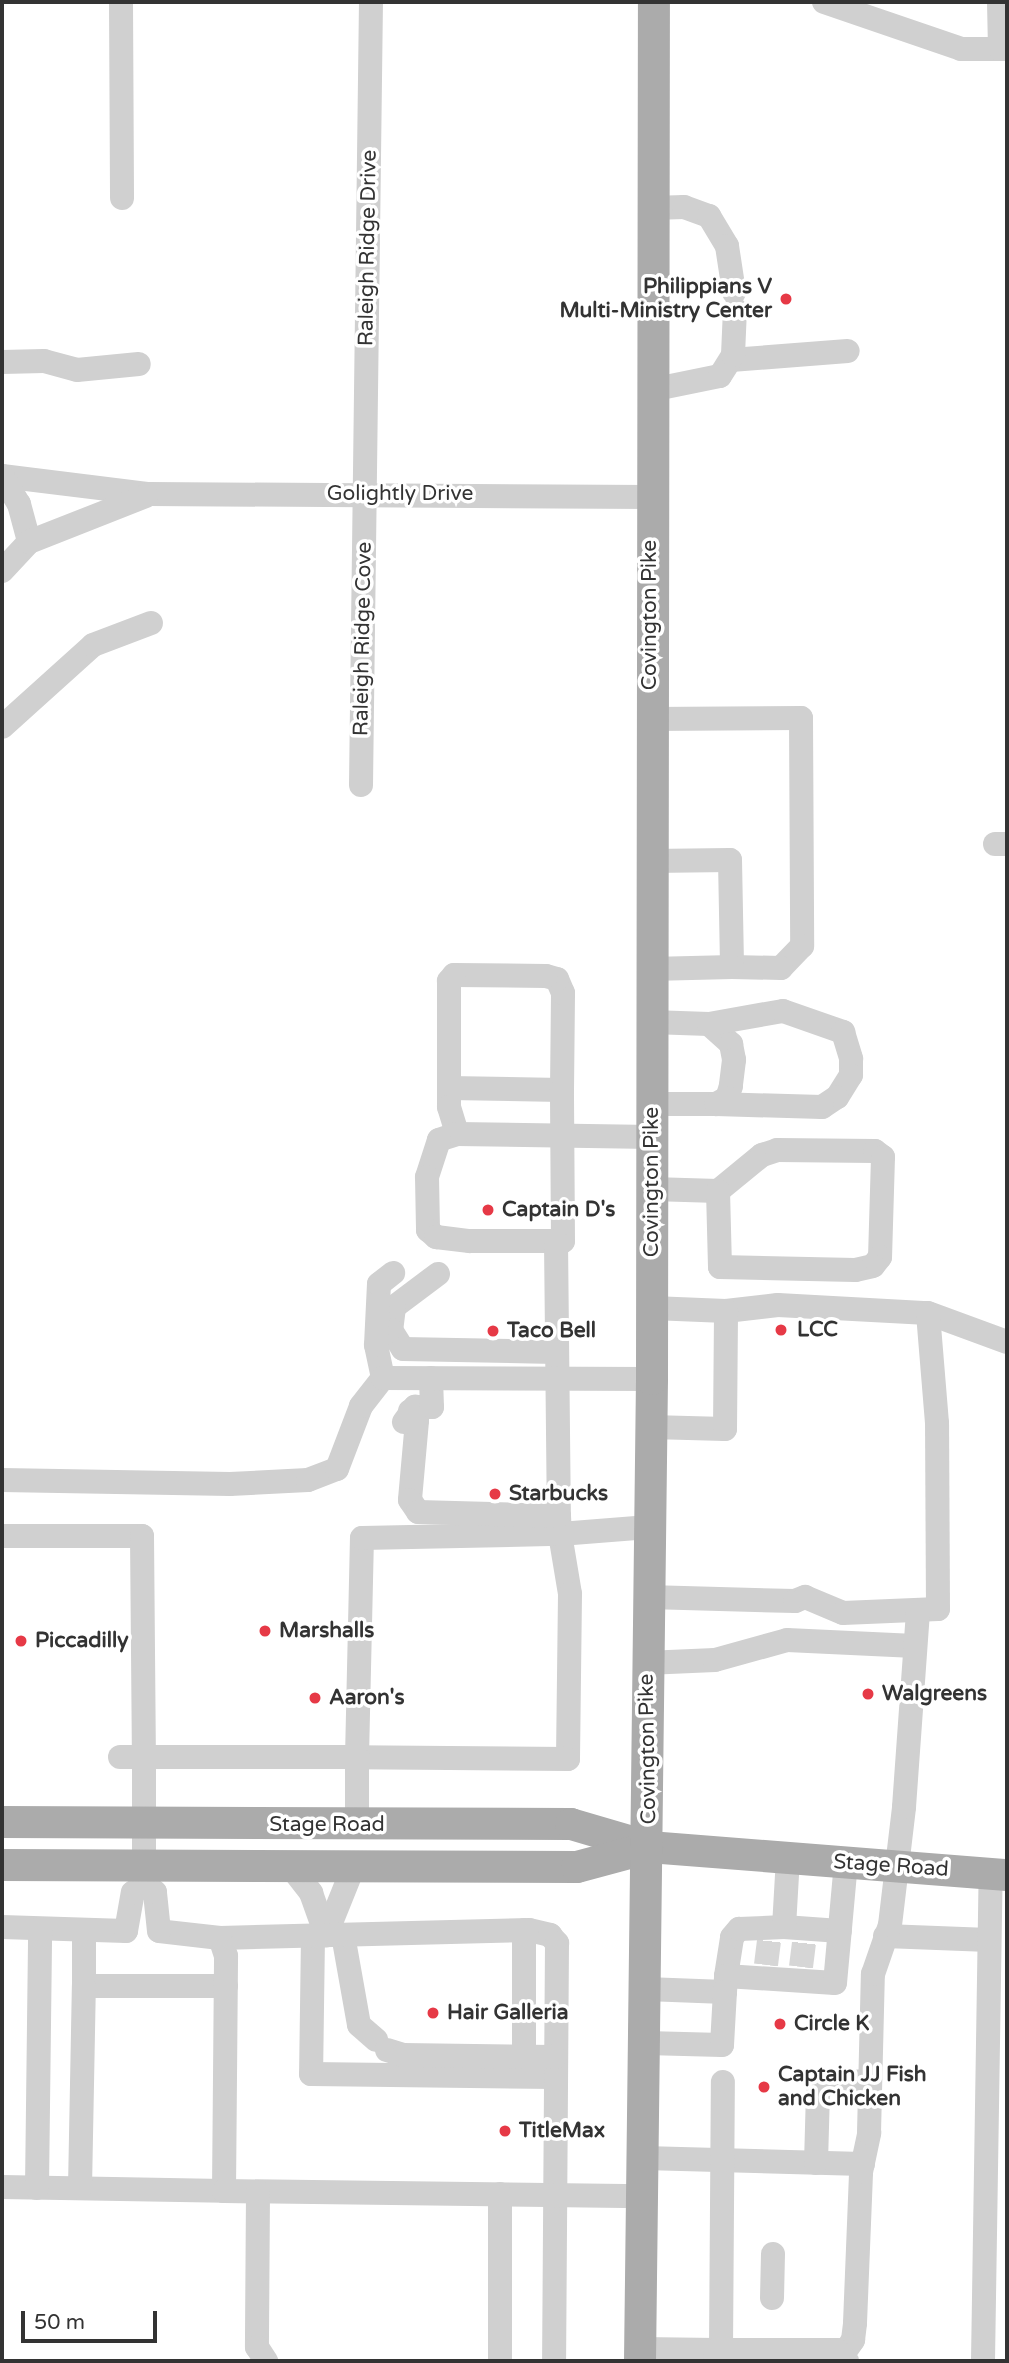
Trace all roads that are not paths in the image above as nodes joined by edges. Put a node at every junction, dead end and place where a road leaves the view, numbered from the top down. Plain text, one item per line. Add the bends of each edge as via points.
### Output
1 (121, 2) edge
2 (371, 2) edge
3 (654, 2) edge
4 (824, 2) edge
5 (999, 2) edge
6 (1004, 49) edge
7 (122, 198) dead end
8 (652, 208) junction
9 (848, 351) dead end
10 (732, 360) junction
11 (2, 362) edge
12 (139, 364) dead end
13 (650, 390) junction
14 (2, 476) edge
15 (149, 494) junction
16 (366, 494) junction
17 (650, 497) junction
18 (29, 542) junction
19 (2, 570) edge
20 (151, 623) dead end
21 (650, 719) junction
22 (2, 727) edge
23 (361, 785) dead end
24 (651, 861) junction
25 (732, 967) junction
26 (651, 969) junction
27 (651, 1022) junction
28 (709, 1024) junction
29 (449, 1088) junction
30 (562, 1090) junction
31 (652, 1104) junction
32 (716, 1104) junction
33 (457, 1134) junction
34 (561, 1136) junction
35 (652, 1137) junction
36 (652, 1189) junction
37 (718, 1191) junction
38 (555, 1241) junction
39 (393, 1273) dead end
40 (438, 1273) dead end
41 (652, 1308) junction
42 (726, 1311) junction
43 (928, 1313) junction
44 (1007, 1342) edge
45 (555, 1352) junction
46 (383, 1378) junction
47 (431, 1378) junction
48 (556, 1378) junction
49 (652, 1379) junction
50 (651, 1427) junction
51 (2, 1480) edge
52 (559, 1525) junction
53 (649, 1527) junction
54 (2, 1536) edge
55 (648, 1597) junction
56 (918, 1610) junction
57 (915, 1646) junction
58 (646, 1663) junction
59 (132, 1757) junction
60 (357, 1757) junction
61 (2, 1822) edge
62 (144, 1824) junction
63 (356, 1825) junction
64 (649, 1847) junction
65 (788, 1858) junction
66 (846, 1863) junction
67 (2, 1865) edge
68 (291, 1867) junction
69 (895, 1867) junction
70 (353, 1868) junction
71 (144, 1875) junction
72 (999, 1875) edge
73 (2, 1927) edge
74 (40, 1928) junction
75 (84, 1930) junction
76 (524, 1930) junction
77 (127, 1931) junction
78 (159, 1931) junction
79 (840, 1931) junction
80 (786, 1932) junction
81 (327, 1935) junction
82 (885, 1936) junction
83 (220, 1938) junction
84 (989, 1940) junction
85 (725, 1984) junction
86 (84, 1986) junction
87 (226, 1986) junction
88 (646, 1989) junction
89 (646, 2043) junction
90 (524, 2057) junction
91 (555, 2067) junction
92 (870, 2081) junction
93 (723, 2082) dead end
94 (644, 2158) junction
95 (723, 2160) junction
96 (816, 2162) junction
97 (863, 2164) junction
98 (2, 2187) edge
99 (37, 2188) junction
100 (80, 2188) junction
101 (224, 2191) junction
102 (258, 2192) junction
103 (500, 2194) junction
104 (553, 2195) junction
105 (644, 2196) junction
106 (773, 2254) dead end
107 (772, 2298) dead end
108 (717, 2354) edge
109 (640, 2355) edge
110 (846, 2357) edge
111 (266, 2361) edge
112 (500, 2361) edge
113 (554, 2361) edge
114 (983, 2361) edge

1 - 7 street
2 - 16 street, Raleigh Ridge Drive
3 - 8 main road, Covington Pike
4 - 6 street via 961,49
5 - 6 street
8 - 10 street via 684,206 709,216 727,246 734,300
8 - 13 main road, Covington Pike
9 - 10 street
10 - 13 street via 720,376
11 - 12 street via 44,361 77,370
13 - 17 main road, Covington Pike
14 - 15 street
14 - 18 street via 19,504
15 - 16 street, Golightly Drive
15 - 18 street
16 - 17 street, Golightly Drive
16 - 23 street, Raleigh Ridge Cove
17 - 21 main road, Covington Pike
18 - 19 street
20 - 22 street via 93,645
21 - 24 main road, Covington Pike
21 - 25 street via 801,718 802,946 781,968
24 - 25 street via 730,860
24 - 26 main road, Covington Pike
25 - 26 street
26 - 27 main road, Covington Pike
27 - 28 street
27 - 31 main road, Covington Pike
28 - 32 street via 731,1044 733,1060 732,1086
28 - 32 street via 783,1011 843,1032 849,1041 851,1075 837,1097 822,1107
29 - 30 street
29 - 30 street via 449,981 454,975 557,979 563,993
29 - 33 street
30 - 34 street
31 - 32 street
31 - 35 main road, Covington Pike
33 - 34 street
33 - 38 street via 439,1140 427,1177 428,1230 436,1237 470,1241
34 - 35 street
34 - 38 street via 563,1241
35 - 36 main road, Covington Pike
36 - 37 street
36 - 41 main road, Covington Pike
37 - 37 street via 762,1155 777,1150 875,1151 883,1157 880,1257 873,1266 855,1270 720,1267
38 - 45 street
39 - 46 street via 379,1284 376,1345
40 - 45 street via 394,1307 391,1330 403,1349
41 - 42 street
41 - 49 main road, Covington Pike
42 - 43 street via 778,1305
42 - 50 street via 725,1429
43 - 44 street
43 - 56 street via 937,1423 938,1609
45 - 48 street
46 - 47 street
46 - 51 street via 361,1406 337,1469 308,1480 230,1484
47 - 48 street
47 - 52 street via 421,1409 404,1422 402,1466 409,1477 413,1507 426,1515
48 - 49 street
48 - 52 street
49 - 50 main road, Covington Pike
50 - 53 main road, Covington Pike
52 - 53 street
52 - 60 street via 362,1538
52 - 60 street via 570,1594 569,1759
53 - 55 main road, Covington Pike
54 - 59 street via 142,1536
55 - 56 street via 795,1601 805,1597 843,1613
55 - 58 main road, Covington Pike
56 - 57 street
57 - 58 street via 787,1640 715,1660
57 - 69 street
58 - 64 main road, Covington Pike
59 - 60 street
59 - 62 street
60 - 63 street
61 - 62 main road, Stage Road
62 - 63 main road, Stage Road
62 - 71 street
63 - 64 main road, Stage Road via 571,1824
64 - 65 main road, Stage Road
64 - 70 main road, Stage Road via 577,1867
64 - 88 main road, Covington Pike
65 - 66 main road, Stage Road
65 - 80 street
66 - 69 main road, Stage Road
66 - 79 street
67 - 71 main road, Stage Road
68 - 70 main road, Stage Road
68 - 71 main road, Stage Road
68 - 81 street via 311,1893
69 - 72 main road, Stage Road
69 - 82 street
70 - 81 street
71 - 77 street via 134,1892
71 - 78 street via 155,1892
72 - 84 street
73 - 74 street
74 - 75 street
74 - 99 street
75 - 77 street
75 - 86 street
76 - 81 street
76 - 90 street
76 - 91 street via 550,1935 557,1943
77 - 78 street
78 - 83 street
79 - 80 street
79 - 85 street via 835,1983 801,1974 766,1972
80 - 85 street via 738,1929 732,1937
81 - 83 street
81 - 90 street via 359,2025 382,2045 403,2055
81 - 91 street via 311,2074
82 - 84 street
82 - 92 street via 873,1974
83 - 87 street via 226,1956
84 - 114 street
85 - 88 street
85 - 89 street via 723,2045
86 - 87 street
86 - 100 street
87 - 101 street
88 - 89 main road, Covington Pike
89 - 94 main road, Covington Pike
90 - 91 street
91 - 104 street
92 - 96 street via 824,2083 818,2093
92 - 97 street
93 - 95 street
94 - 95 street
94 - 105 main road, Covington Pike
95 - 96 street
95 - 108 street
96 - 97 street
97 - 110 street via 855,2323
98 - 99 street
99 - 100 street
100 - 101 street
101 - 102 street
102 - 103 street
102 - 111 street via 257,2347
103 - 104 street
103 - 112 street
104 - 105 street
104 - 113 street
105 - 109 main road, Covington Pike
106 - 107 street
108 - 109 street
108 - 110 street

